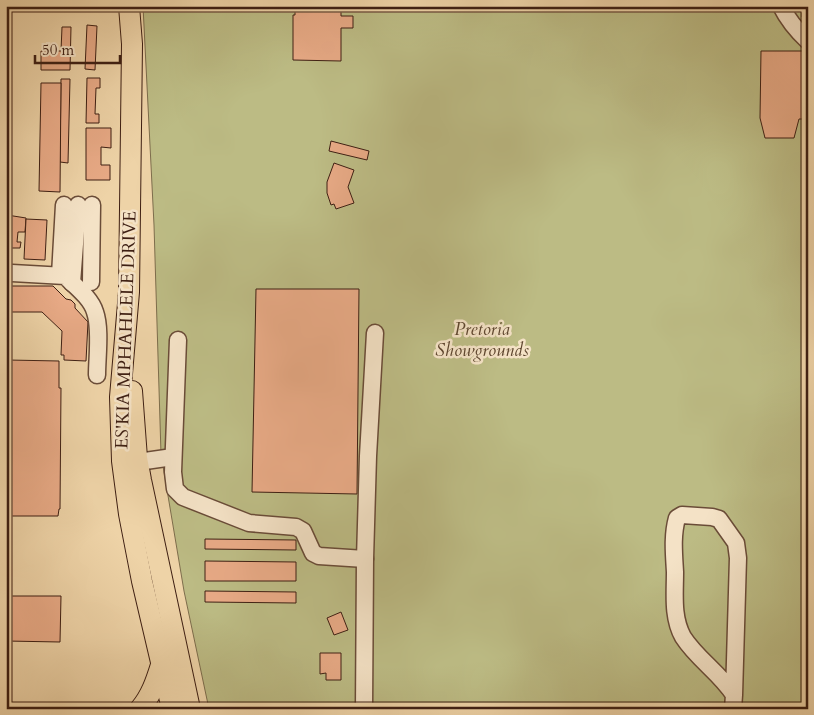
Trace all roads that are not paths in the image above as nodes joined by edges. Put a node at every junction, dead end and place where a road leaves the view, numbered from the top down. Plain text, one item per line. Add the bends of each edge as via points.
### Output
1 (129, 6) edge
2 (781, 6) edge
3 (808, 41) edge
4 (12, 273) dead end
5 (66, 279) junction
6 (91, 282) dead end
7 (129, 292) junction
8 (375, 333) dead end
9 (178, 340) dead end
10 (97, 375) dead end
11 (174, 457) junction
12 (138, 462) junction
13 (365, 559) junction
14 (161, 665) junction
15 (733, 702) edge
16 (140, 709) edge
17 (172, 709) edge
18 (190, 709) edge
19 (364, 709) edge

1 - 7 main road, ES'KIA MPHAHLELE DRIVE via 132,44
2 - 3 lane via 797,32
4 - 5 lane
5 - 6 lane via 78,205
5 - 10 lane via 95,312 98,325
7 - 12 main road
7 - 14 main road, ES'KIA MPHAHLELE DRIVE via 121,372 122,461 129,514
8 - 13 lane
9 - 11 lane
11 - 12 lane
11 - 13 lane via 175,489 183,497 249,523 296,527 303,531 313,553 319,556
12 - 18 main road
13 - 19 lane
14 - 16 main road via 151,693
14 - 17 main road, ES'KIA MPHAHLELE DRIVE
15 - 15 lane via 736,543 719,519 682,515 677,518 673,540 677,620 684,638 721,678

